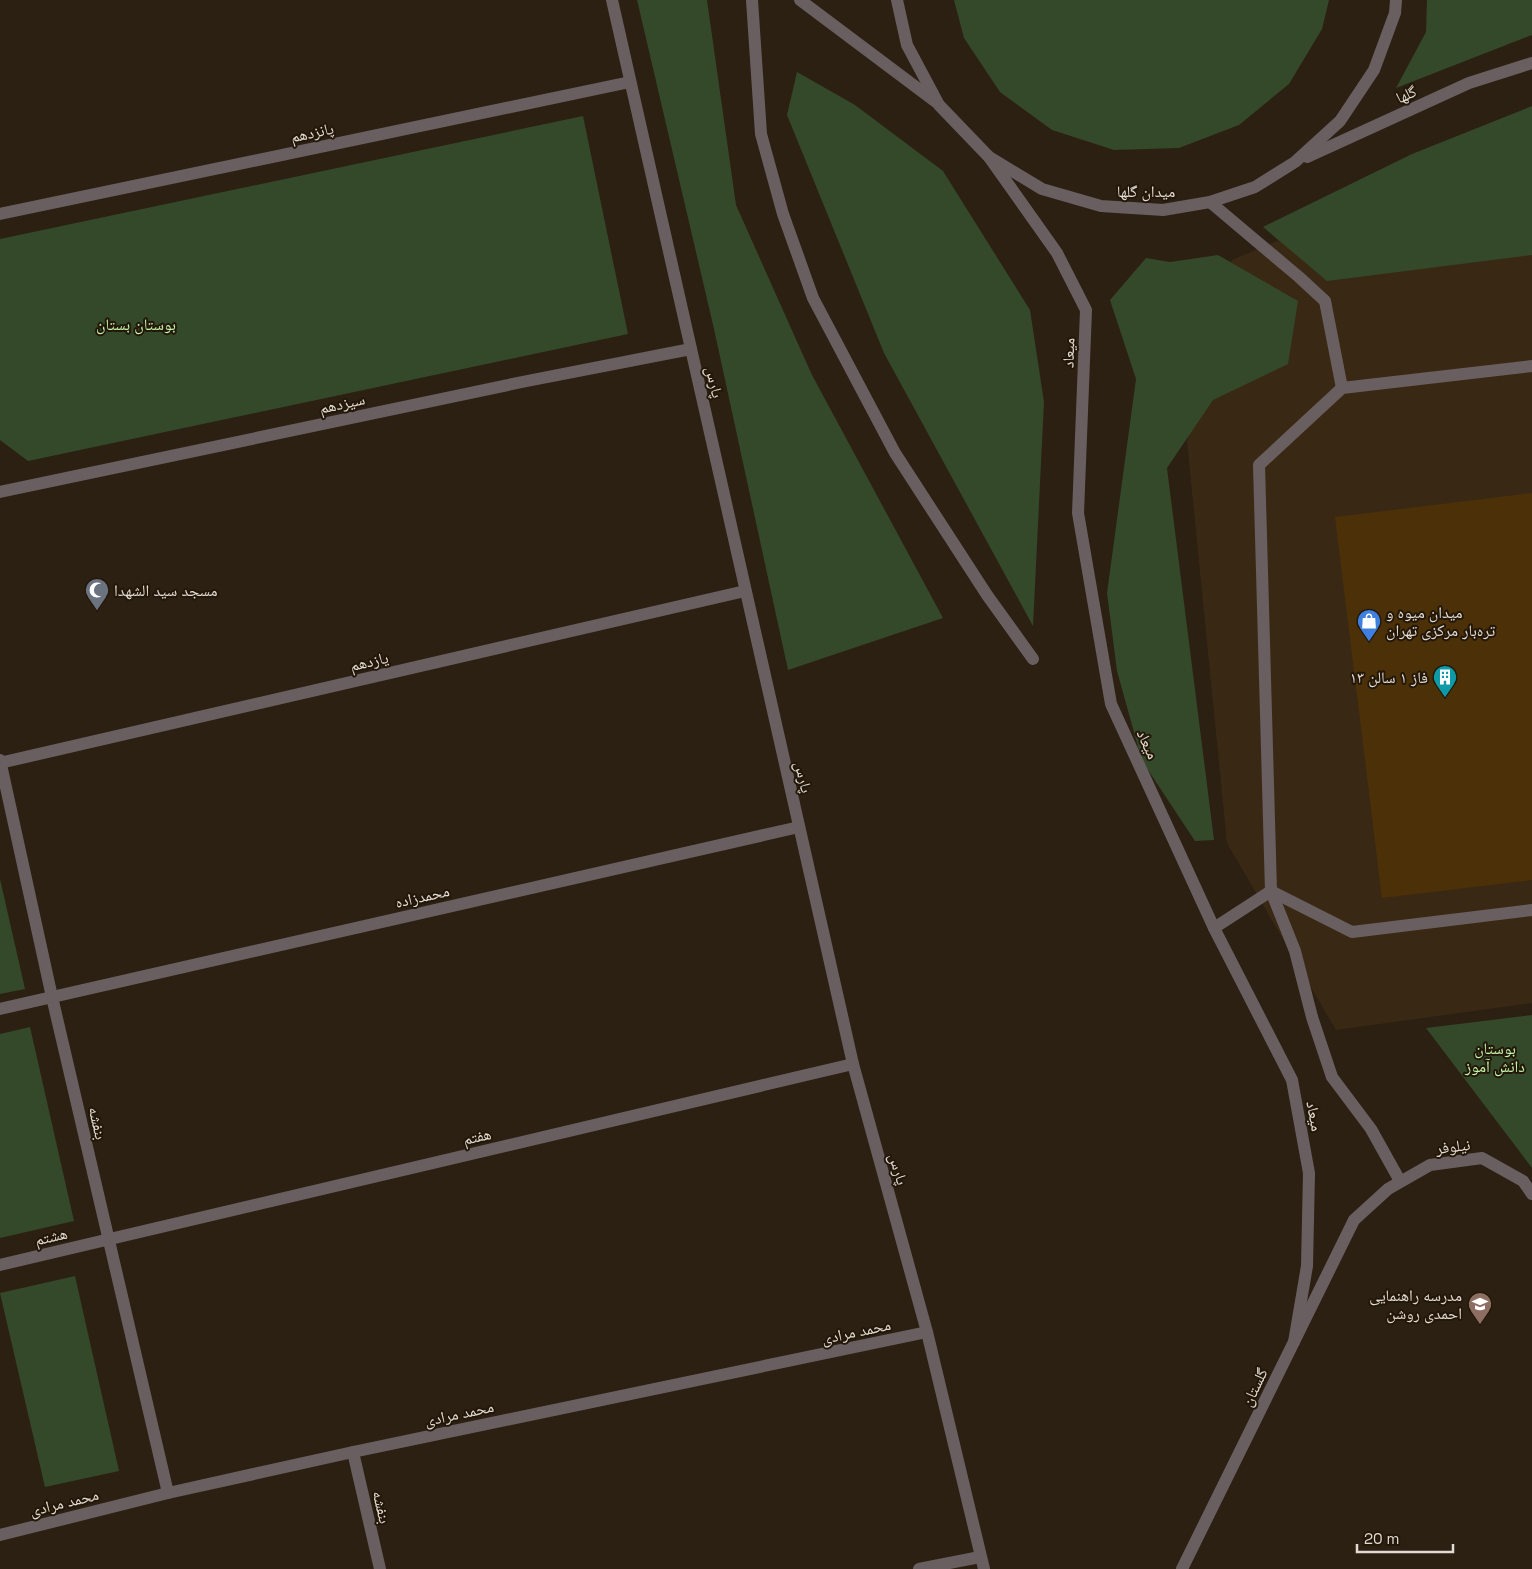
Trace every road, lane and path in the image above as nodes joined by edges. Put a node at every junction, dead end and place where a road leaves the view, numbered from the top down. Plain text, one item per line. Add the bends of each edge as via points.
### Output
1 (612, 0) edge
2 (752, 0) edge
3 (800, 0) edge
4 (897, 0) edge
5 (1396, 0) edge
6 (1532, 63) edge
7 (630, 82) junction
8 (939, 105) junction
9 (989, 157) junction
10 (1296, 162) junction
11 (1210, 202) junction
12 (0, 214) edge
13 (691, 349) junction
14 (1532, 366) edge
15 (1342, 388) junction
16 (0, 492) edge
17 (745, 591) junction
18 (1034, 659) dead end
19 (0, 762) edge
20 (799, 827) junction
21 (1271, 891) junction
22 (1532, 910) edge
23 (1214, 928) junction
24 (52, 997) junction
25 (0, 1009) edge
26 (852, 1064) junction
27 (1400, 1181) junction
28 (1532, 1194) edge
29 (1354, 1220) joint
30 (109, 1239) junction
31 (0, 1265) edge
32 (928, 1332) junction
33 (1294, 1342) junction
34 (353, 1452) junction
35 (168, 1493) junction
36 (0, 1535) edge
37 (982, 1563) edge
38 (380, 1569) edge
39 (919, 1569) edge
40 (1182, 1569) edge

1 - 7 street, پارس
2 - 18 street via 761,134 783,214 813,298 895,453 987,595
3 - 8 street
4 - 8 street, میدان گلها via 907,45
5 - 10 street, میدان گلها via 1395,13 1374,70 1340,121
6 - 10 street, گلها via 1469,83
7 - 12 street, پانزدهم
7 - 13 street, پارس
8 - 9 street, میدان گلها
9 - 11 street, میدان گلها via 1042,189 1101,206 1163,210
9 - 23 street, میعاد via 1057,253 1086,310 1078,513 1111,704
10 - 11 street, میدان گلها via 1255,186
11 - 15 street via 1325,301
13 - 16 street, سیزدهم
13 - 17 street, پارس
14 - 15 street
15 - 21 street via 1259,465
17 - 19 street, یازدهم
17 - 20 street, پارس
19 - 24 street, بنفشه
20 - 24 street, محمدزاده
20 - 26 street, پارس
21 - 22 street via 1352,932
21 - 23 street
21 - 27 street via 1295,951 1332,1077 1371,1129
23 - 33 street, میعاد via 1292,1080 1309,1172 1307,1266
24 - 25 street, محمدزاده
24 - 30 street, بنفشه
26 - 30 street, هفتم
26 - 32 street, پارس
27 - 28 street, نیلوفر via 1430,1165 1482,1158 1523,1181
27 - 29 street, نیلوفر
29 - 33 street, گلستان
30 - 31 street, هشتم
30 - 35 street, بنفشه
32 - 34 street, محمد مرادی
32 - 37 street, پارس
33 - 40 street, گلستان
34 - 35 street, محمد مرادی
34 - 38 street, بنفشه
35 - 36 street, محمد مرادی
37 - 39 street

